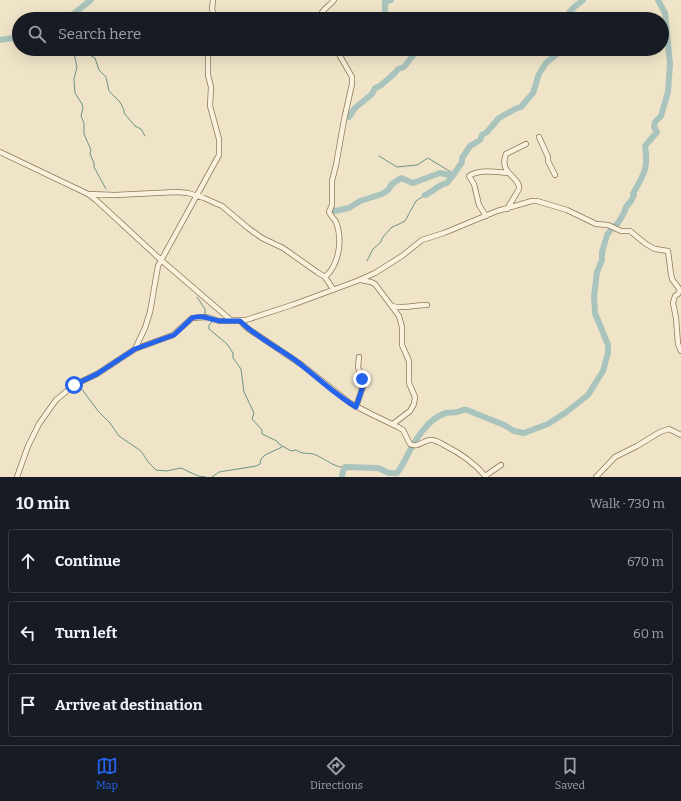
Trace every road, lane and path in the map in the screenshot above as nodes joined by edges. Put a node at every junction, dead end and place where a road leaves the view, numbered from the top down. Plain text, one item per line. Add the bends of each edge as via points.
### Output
1 (213, 0) edge
2 (334, 0) edge
3 (213, 12) edge
4 (321, 12) edge
5 (208, 56) edge
6 (340, 56) edge
7 (539, 137) dead end
8 (526, 144) dead end
9 (0, 152) edge
10 (508, 173) junction
11 (555, 175) dead end
12 (88, 194) junction
13 (196, 195) junction
14 (507, 209) junction
15 (486, 216) junction
16 (161, 260) junction
17 (325, 277) junction
18 (361, 280) junction
19 (333, 289) junction
20 (680, 294) edge
21 (427, 305) dead end
22 (392, 306) junction
23 (232, 321) junction
24 (240, 321) junction
25 (135, 349) junction
26 (681, 351) edge
27 (359, 357) dead end
28 (356, 407) junction
29 (393, 424) junction
30 (681, 435) edge
31 (501, 466) dead end
32 (485, 476) edge
33 (17, 477) edge
34 (596, 477) edge

1 - 3 street
2 - 4 street
5 - 13 street via 210,106 220,147 219,155
6 - 17 street via 352,77 352,84 332,181 332,205 329,212 336,225 340,244 333,268
7 - 11 street
8 - 10 street via 506,154
9 - 12 street
10 - 14 street via 519,185
10 - 15 street via 485,172 468,176 474,184 479,205
12 - 13 street via 177,192
12 - 16 street
13 - 16 street
13 - 17 street via 222,206 262,238 283,248
14 - 15 street
14 - 20 street via 532,200 567,210 596,224 608,225 621,231 630,230 655,249 668,251 672,279
15 - 18 street via 419,241 402,256
16 - 23 street
16 - 25 street via 157,268 148,319
17 - 19 street
18 - 19 street
18 - 22 street via 375,284
19 - 24 street
20 - 26 street via 675,296 673,303
21 - 22 street via 403,308
22 - 29 street via 399,316 402,345 408,361 409,382 415,397 410,411
23 - 24 street
23 - 25 street via 194,317 170,337
24 - 28 street
25 - 33 street via 97,374 74,385 56,400 39,424
27 - 28 street via 358,367 363,386
28 - 29 street
29 - 32 street via 402,430 410,444 436,440 474,463
30 - 34 street via 669,430 660,432 616,456
31 - 32 street

